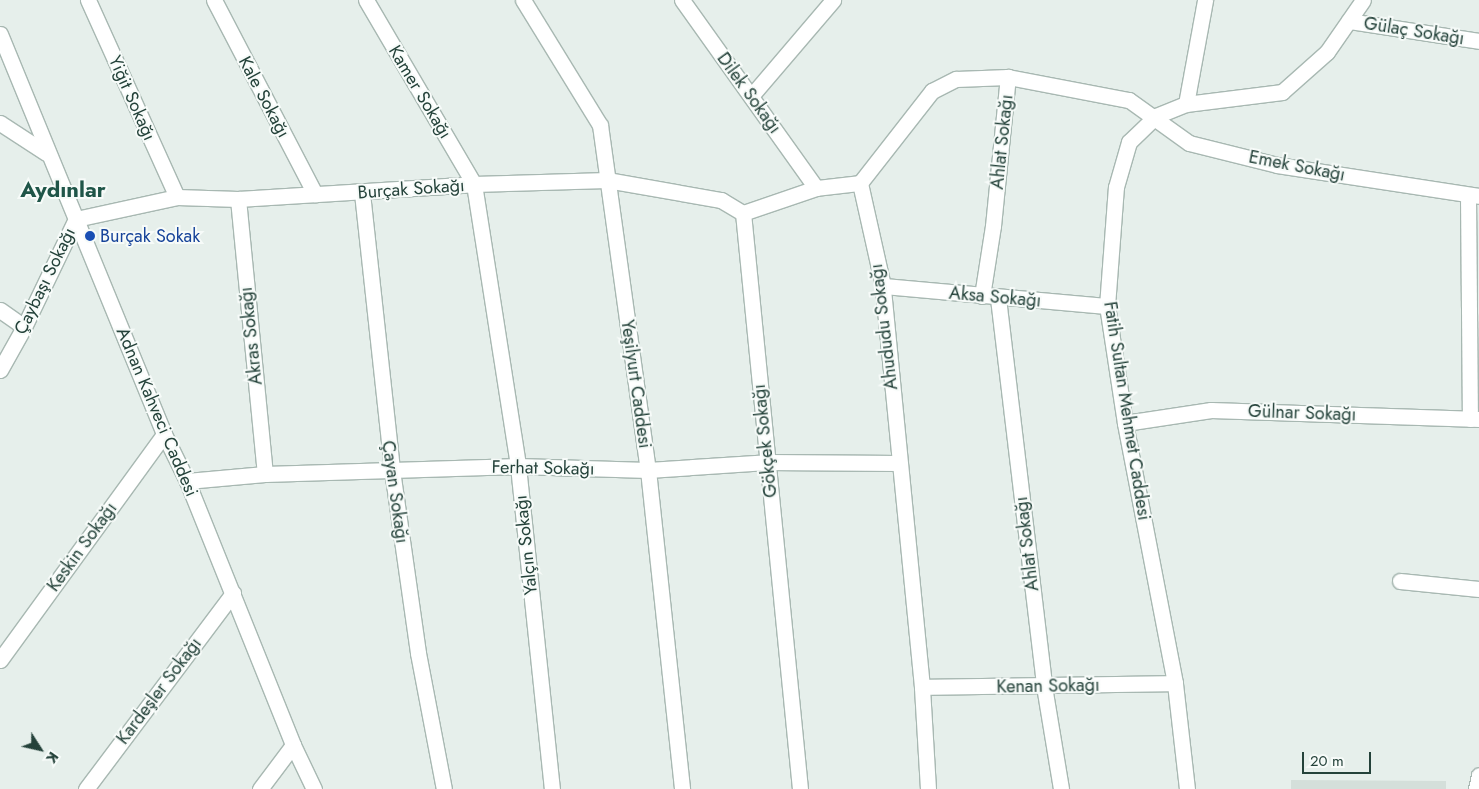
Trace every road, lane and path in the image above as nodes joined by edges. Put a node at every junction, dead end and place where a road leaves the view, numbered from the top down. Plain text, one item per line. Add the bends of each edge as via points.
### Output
1 (88, 0) edge
2 (214, 0) edge
3 (366, 0) edge
4 (523, 0) edge
5 (682, 0) edge
6 (833, 0) edge
7 (1206, 0) edge
8 (1363, 0) edge
9 (1349, 21) junction
10 (0, 34) edge
11 (1479, 40) edge
12 (1008, 77) junction
13 (752, 95) junction
14 (1186, 104) junction
15 (1156, 116) junction
16 (0, 123) edge
17 (46, 153) junction
18 (607, 180) junction
19 (860, 183) junction
20 (474, 184) junction
21 (816, 188) junction
22 (362, 193) junction
23 (315, 194) junction
24 (1474, 195) edge
25 (177, 197) junction
26 (238, 199) junction
27 (743, 213) junction
28 (76, 219) junction
29 (883, 286) junction
30 (982, 296) junction
31 (998, 298) junction
32 (1107, 306) junction
33 (0, 310) edge
34 (24, 327) junction
35 (0, 370) edge
36 (1474, 419) edge
37 (1125, 423) junction
38 (164, 434) junction
39 (767, 462) junction
40 (898, 463) junction
41 (518, 466) junction
42 (392, 470) junction
43 (648, 470) junction
44 (265, 474) junction
45 (187, 481) junction
46 (1400, 581) dead end
47 (1479, 589) edge
48 (233, 593) junction
49 (0, 660) edge
50 (1175, 683) junction
51 (1044, 686) junction
52 (922, 687) junction
53 (293, 745) junction
54 (1479, 775) edge
55 (86, 789) edge
56 (260, 789) edge
57 (314, 789) edge
58 (444, 789) edge
59 (552, 789) edge
60 (682, 789) edge
61 (800, 789) edge
62 (928, 789) edge
63 (1062, 789) edge
64 (1187, 789) edge
65 (1476, 789) edge

1 - 25 street, Yiğit Sokağı
2 - 23 street, Kale Sokağı
3 - 20 street, Kamer Sokağı
4 - 18 street, Yeşilyurt Caddesi via 600,125
5 - 13 street, Dilek Sokağı
6 - 13 street
7 - 14 street
8 - 9 street, Fatih Sultan Mehmet Caddesi
9 - 11 street, Gülaç Sokağı
9 - 14 street, Fatih Sultan Mehmet Caddesi via 1326,52 1282,92
10 - 17 street, Adnan Kahveci Caddesi
12 - 15 street, Emek Sokağı via 1129,100
12 - 19 street via 956,78 932,91
12 - 30 street, Ahlat Sokağı via 993,226
13 - 21 street, Dilek Sokağı
14 - 15 street, Fatih Sultan Mehmet Caddesi
15 - 24 street, Emek Sokağı via 1172,134 1198,145 1277,165
15 - 32 street, Fatih Sultan Mehmet Caddesi via 1129,142 1116,188
16 - 17 street
17 - 28 street, Adnan Kahveci Caddesi
18 - 20 street, Burçak Sokağı
18 - 27 street, Burçak Sokağı via 721,200
18 - 43 street, Yeşilyurt Caddesi
19 - 21 street
19 - 29 street, Ahududu Sokağı
20 - 22 street, Burçak Sokağı
20 - 41 street, Yalçın Sokağı
21 - 27 street
22 - 23 street, Burçak Sokağı
22 - 42 street, Çayan Sokağı
23 - 26 street, Burçak Sokağı
24 - 36 street
25 - 26 street, Burçak Sokağı
25 - 28 street, Burçak Sokağı
26 - 44 street, Akras Sokağı
27 - 39 street, Gökçek Sokağı
28 - 34 street, Çaybaşı Sokağı
28 - 38 street, Adnan Kahveci Caddesi
29 - 30 street, Aksa Sokağı
29 - 40 street, Ahududu Sokağı
30 - 31 street, Aksa Sokağı
31 - 32 street, Aksa Sokağı
31 - 51 street, Ahlat Sokağı
32 - 37 street, Fatih Sultan Mehmet Caddesi
33 - 34 street
34 - 35 street, Çaybaşı Sokağı
36 - 37 street, Gülnar Sokağı via 1211,410
37 - 50 street, Fatih Sultan Mehmet Caddesi
38 - 45 street, Adnan Kahveci Caddesi
38 - 49 street, Keskin Sokağı
39 - 40 street, Ferhat Sokağı
39 - 43 street, Ferhat Sokağı
39 - 61 street, Gökçek Sokağı via 783,588
40 - 52 street, Ahududu Sokağı
41 - 42 street, Ferhat Sokağı
41 - 43 street, Ferhat Sokağı
41 - 59 street, Yalçın Sokağı
42 - 44 street, Ferhat Sokağı
42 - 58 street, Çayan Sokağı via 418,653
43 - 60 street, Yeşilyurt Caddesi
44 - 45 street, Ferhat Sokağı
45 - 48 street, Adnan Kahveci Caddesi
46 - 47 street
48 - 53 street, Adnan Kahveci Caddesi
48 - 55 street, Kardeşler Sokağı
50 - 51 street, Kenan Sokağı
50 - 64 street, Fatih Sultan Mehmet Caddesi
51 - 52 street, Kenan Sokağı
51 - 63 street, Ahlat Sokağı
52 - 62 street, Ahududu Sokağı
53 - 56 street
53 - 57 street, Adnan Kahveci Caddesi
54 - 65 street

